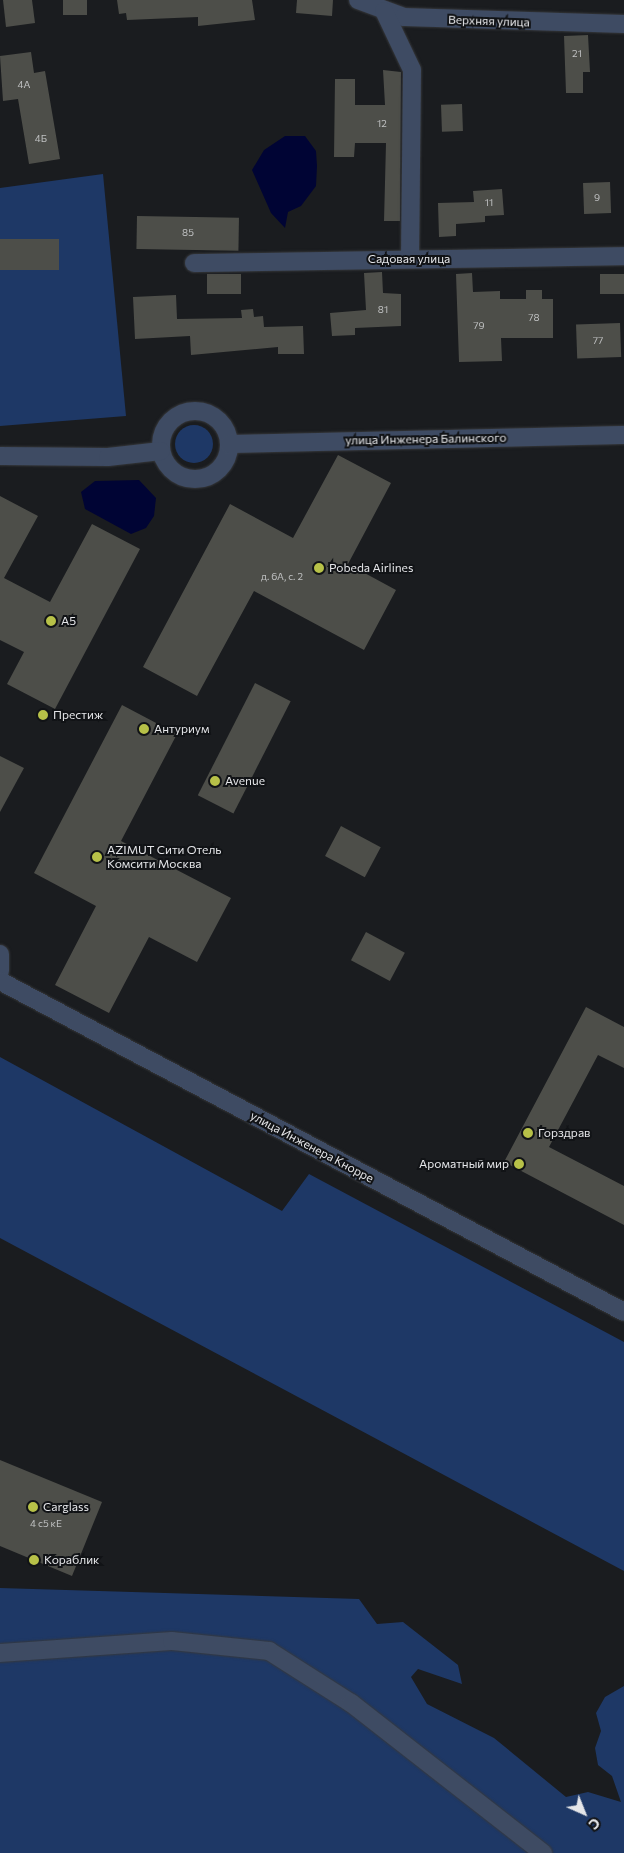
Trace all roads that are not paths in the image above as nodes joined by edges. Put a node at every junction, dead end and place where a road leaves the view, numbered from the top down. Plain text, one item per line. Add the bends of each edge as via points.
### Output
1 (358, 0) edge
2 (384, 11) junction
3 (624, 24) edge
4 (624, 256) edge
5 (410, 258) junction
6 (194, 262) dead end
7 (624, 435) edge
8 (229, 444) junction
9 (161, 452) junction
10 (0, 456) edge
11 (0, 954) edge
12 (0, 971) edge
13 (0, 981) edge
14 (624, 1312) edge
15 (0, 1653) edge
16 (543, 1853) edge

1 - 2 street, Верхняя улица
2 - 3 street, Верхняя улица via 404,17 470,21
2 - 5 street via 412,70
4 - 5 street, Садовая улица
5 - 6 street, Садовая улица
7 - 8 street, улица Инженера Балинского
8 - 9 street via 222,466 201,478 173,472
8 - 9 street via 216,418 194,410 168,423
9 - 10 street via 108,457
11 - 12 street
13 - 14 street, улица Инженера Кнорре
15 - 16 street via 172,1641 270,1651 351,1703

